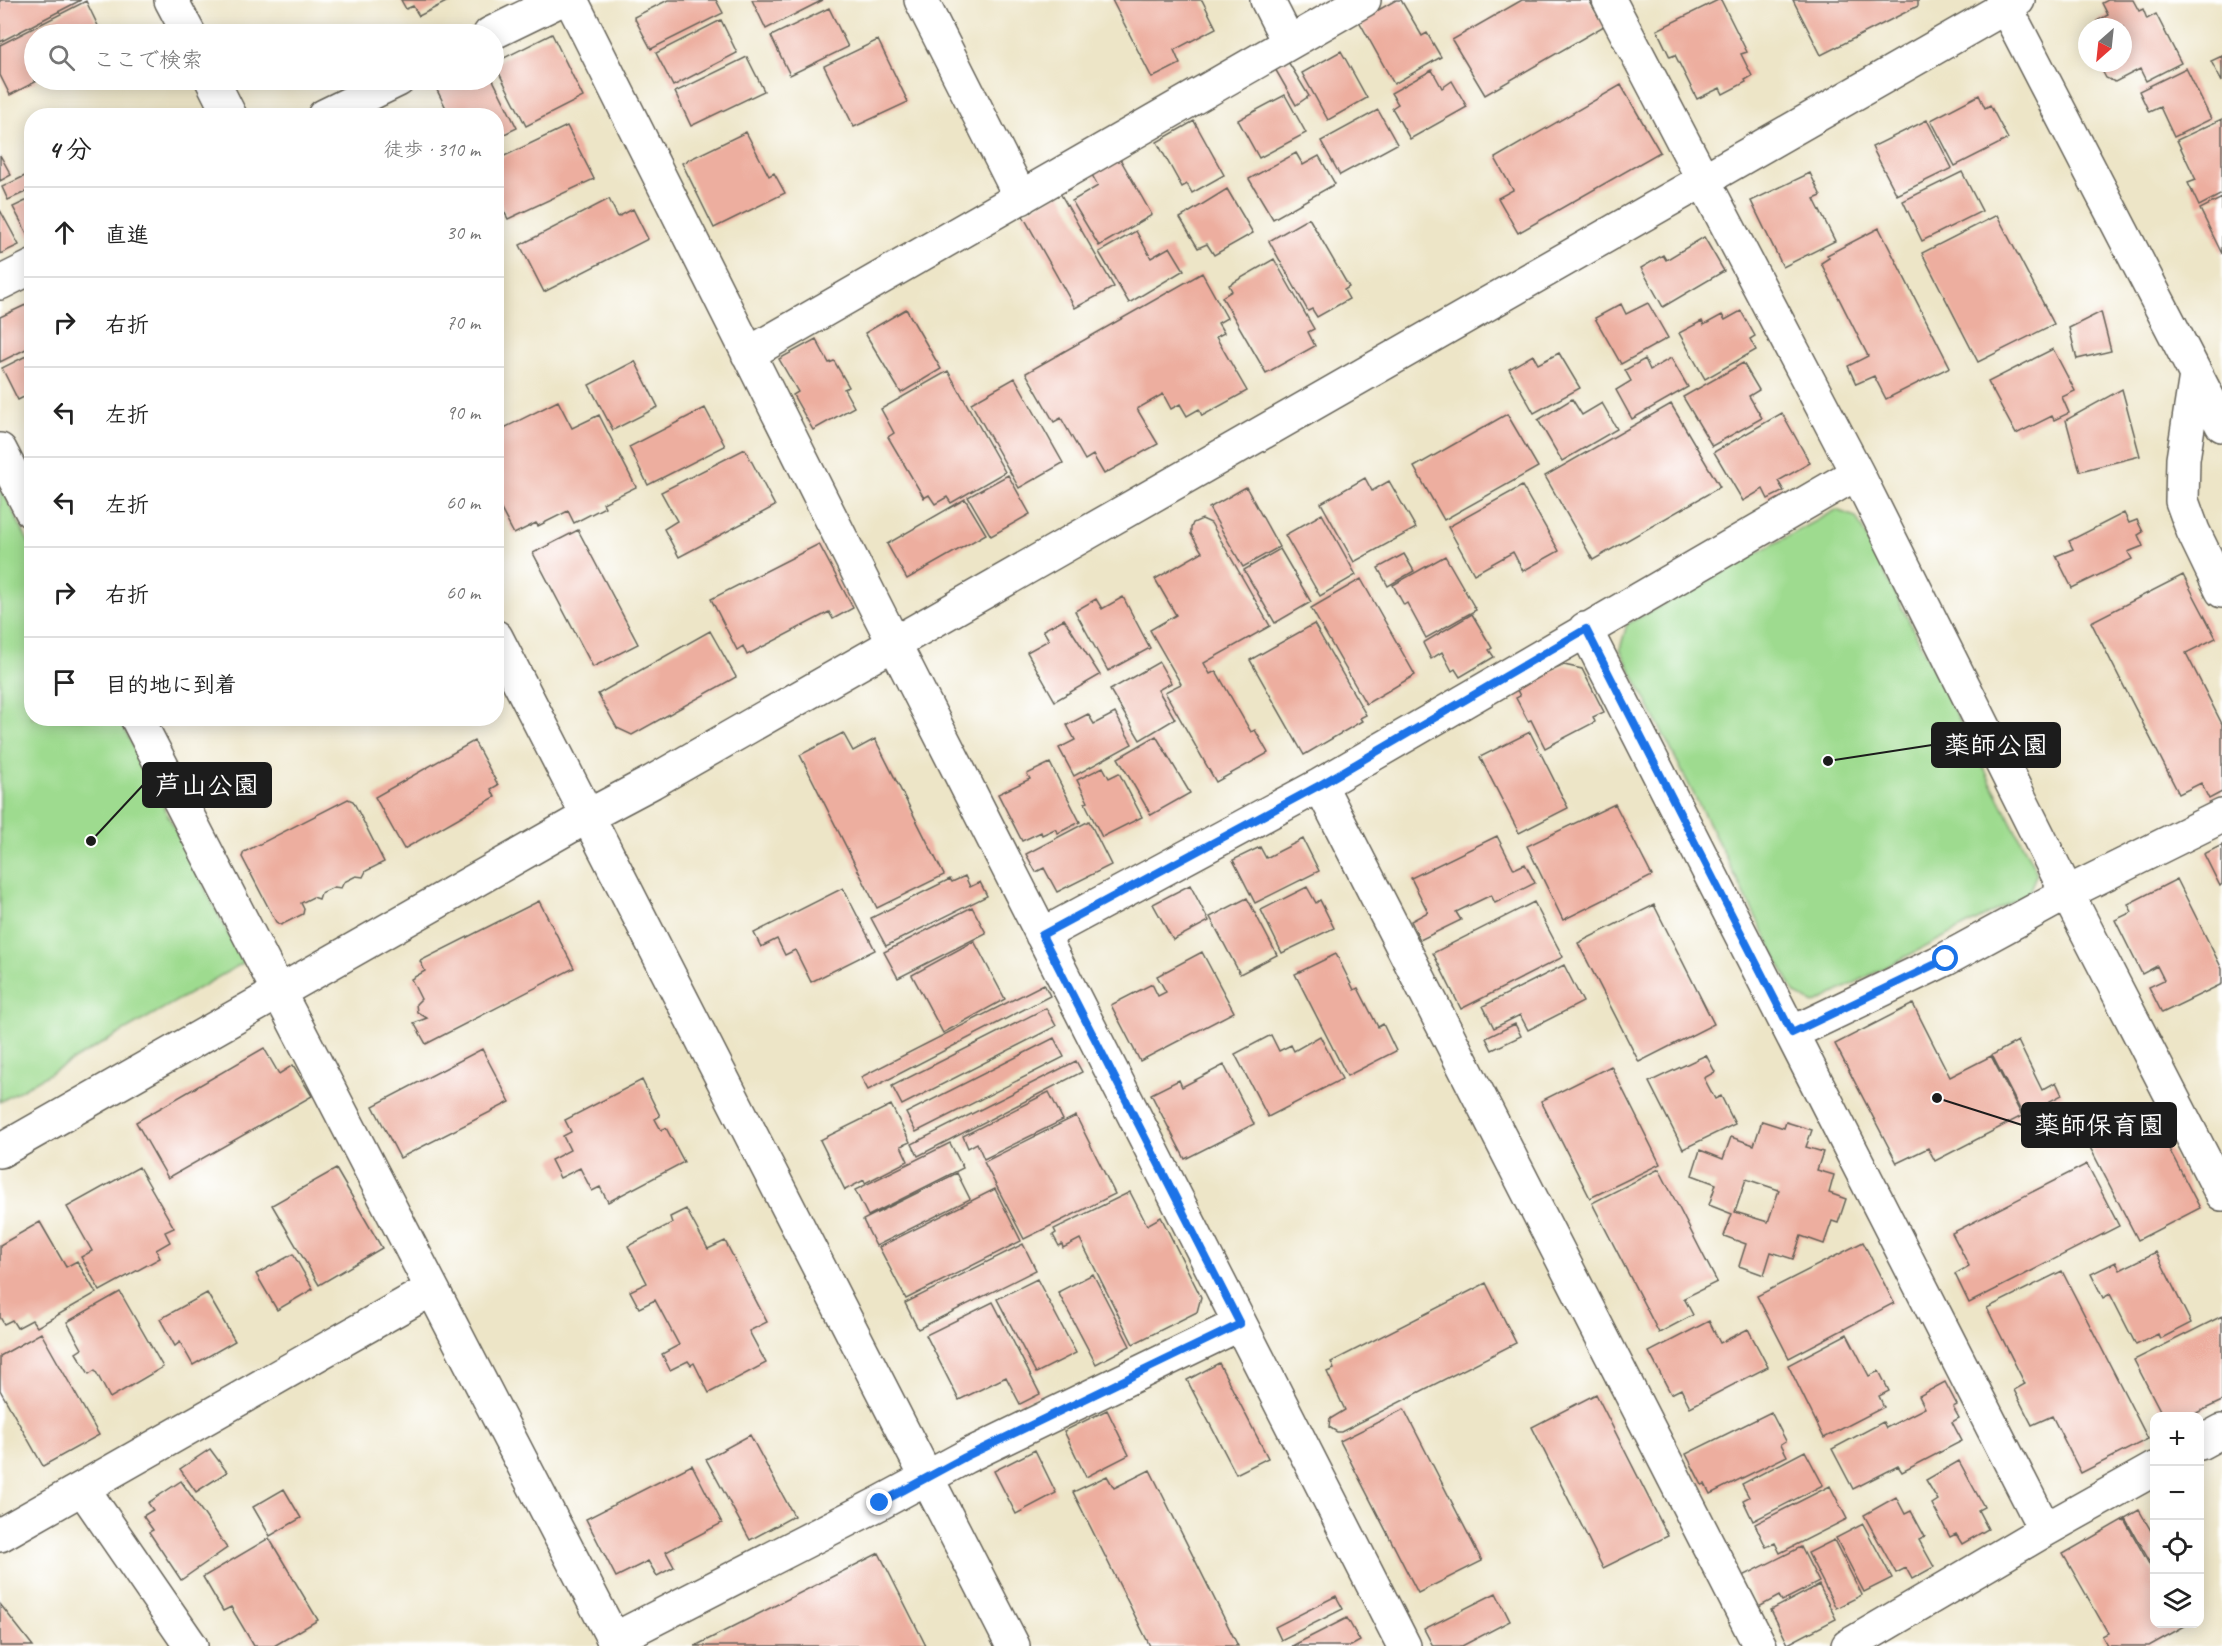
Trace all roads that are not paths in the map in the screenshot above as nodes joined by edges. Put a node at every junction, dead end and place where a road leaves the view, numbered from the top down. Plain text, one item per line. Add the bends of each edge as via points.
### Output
1 (171, 0) edge
2 (560, 0) edge
3 (571, 0) edge
4 (921, 0) edge
5 (1267, 0) edge
6 (1364, 0) edge
7 (1609, 0) edge
8 (2008, 2) edge
9 (184, 24) edge
10 (504, 27) edge
11 (1289, 43) junction
12 (217, 90) edge
13 (377, 90) edge
14 (226, 108) edge
15 (340, 108) edge
16 (1703, 181) junction
17 (1021, 198) junction
18 (24, 271) edge
19 (0, 283) edge
20 (748, 354) junction
21 (2196, 375) junction
22 (2222, 395) edge
23 (2222, 425) edge
24 (0, 450) edge
25 (1857, 473) junction
26 (24, 496) edge
27 (2222, 591) edge
28 (1586, 629) junction
29 (894, 643) junction
30 (504, 653) edge
31 (141, 726) edge
32 (1320, 785) junction
33 (588, 816) junction
34 (2222, 816) edge
35 (2067, 893) junction
36 (1042, 935) junction
37 (277, 993) junction
38 (1792, 1033) junction
39 (0, 1151) edge
40 (2222, 1194) edge
41 (432, 1289) junction
42 (1240, 1324) junction
43 (2222, 1431) edge
44 (2204, 1440) edge
45 (2150, 1470) edge
46 (927, 1478) junction
47 (83, 1489) junction
48 (2045, 1530) junction
49 (0, 1535) edge
50 (615, 1643) edge
51 (190, 1646) edge
52 (1013, 1646) edge
53 (1404, 1646) edge
54 (1760, 1646) edge
55 (1848, 1646) edge

1 - 9 street
2 - 10 street
3 - 20 street
4 - 17 street
5 - 11 street
6 - 11 street
7 - 16 street
8 - 16 street
8 - 21 street
11 - 17 street
12 - 14 street
13 - 15 street
16 - 25 street
16 - 29 street
17 - 20 street
18 - 19 street
20 - 29 street
21 - 22 street
21 - 23 street
21 - 27 street via 2182,459 2182,501
24 - 26 street
25 - 28 street
25 - 35 street
28 - 32 street
28 - 38 street
29 - 33 street
29 - 36 street
30 - 33 street
31 - 37 street
32 - 36 street
32 - 54 street
33 - 37 street
33 - 46 street
34 - 35 street
35 - 38 street via 1946,959
35 - 40 street
36 - 42 street
37 - 39 street
37 - 41 street
38 - 48 street
41 - 47 street
41 - 50 street
42 - 46 street
42 - 53 street
43 - 44 street
45 - 48 street
46 - 50 street
46 - 52 street
47 - 49 street
47 - 51 street
48 - 55 street

